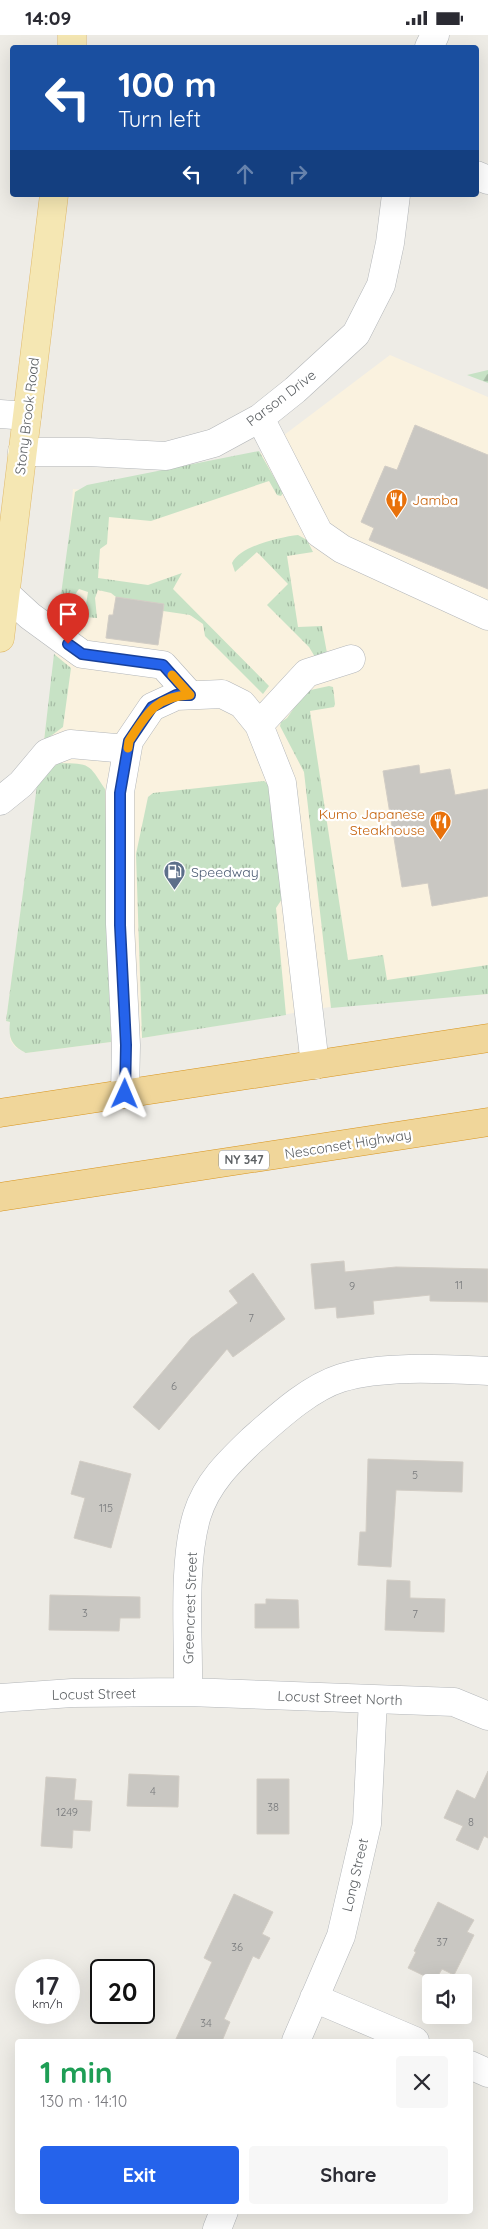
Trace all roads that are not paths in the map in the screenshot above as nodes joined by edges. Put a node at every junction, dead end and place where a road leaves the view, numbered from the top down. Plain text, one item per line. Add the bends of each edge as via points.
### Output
1 (54, 197) edge
2 (396, 197) edge
3 (0, 414) edge
4 (27, 416) junction
5 (260, 418) junction
6 (22, 452) junction
7 (5, 593) junction
8 (488, 616) edge
9 (0, 638) edge
10 (351, 659) dead end
11 (190, 695) junction
12 (258, 725) junction
13 (127, 749) junction
14 (0, 801) edge
15 (488, 1038) edge
16 (315, 1065) junction
17 (125, 1094) junction
18 (0, 1113) edge
19 (488, 1123) edge
20 (0, 1197) edge
21 (488, 1371) edge
22 (188, 1692) junction
23 (0, 1698) edge
24 (373, 1699) junction
25 (488, 1716) edge
26 (314, 1997) junction
27 (297, 2039) edge
28 (409, 2039) edge
29 (473, 2066) edge
30 (488, 2073) edge
31 (223, 2214) edge
32 (217, 2229) edge

1 - 4 main road, Stony Brook Road
2 - 5 street, Parson Drive via 381,285 356,334
3 - 4 street
4 - 6 main road, Stony Brook Road
5 - 6 street, Parson Drive via 214,443 166,456
5 - 8 street via 319,533 342,549
6 - 7 main road, Stony Brook Road
7 - 9 main road, Stony Brook Road
7 - 11 street via 30,616 82,654 163,665
10 - 12 street via 307,673
11 - 12 street via 222,694 242,704
11 - 13 street via 176,695 152,707
12 - 16 street via 282,783
13 - 14 street via 70,744 47,753 21,784
13 - 17 street via 120,793
15 - 16 highway
16 - 17 highway
17 - 18 highway
19 - 20 highway, Nesconset Highway / NY 347
21 - 22 street, Greencrest Street via 434,1369 362,1373 340,1378 280,1415 225,1466 204,1498 197,1516 189,1566
22 - 23 street, Locust Street via 72,1693
22 - 24 street, Locust Street North
24 - 25 street, Locust Street North via 454,1702
24 - 26 street, Long Street via 367,1824 341,1936
26 - 27 street, Long Street
26 - 28 street
29 - 30 street
31 - 32 street

